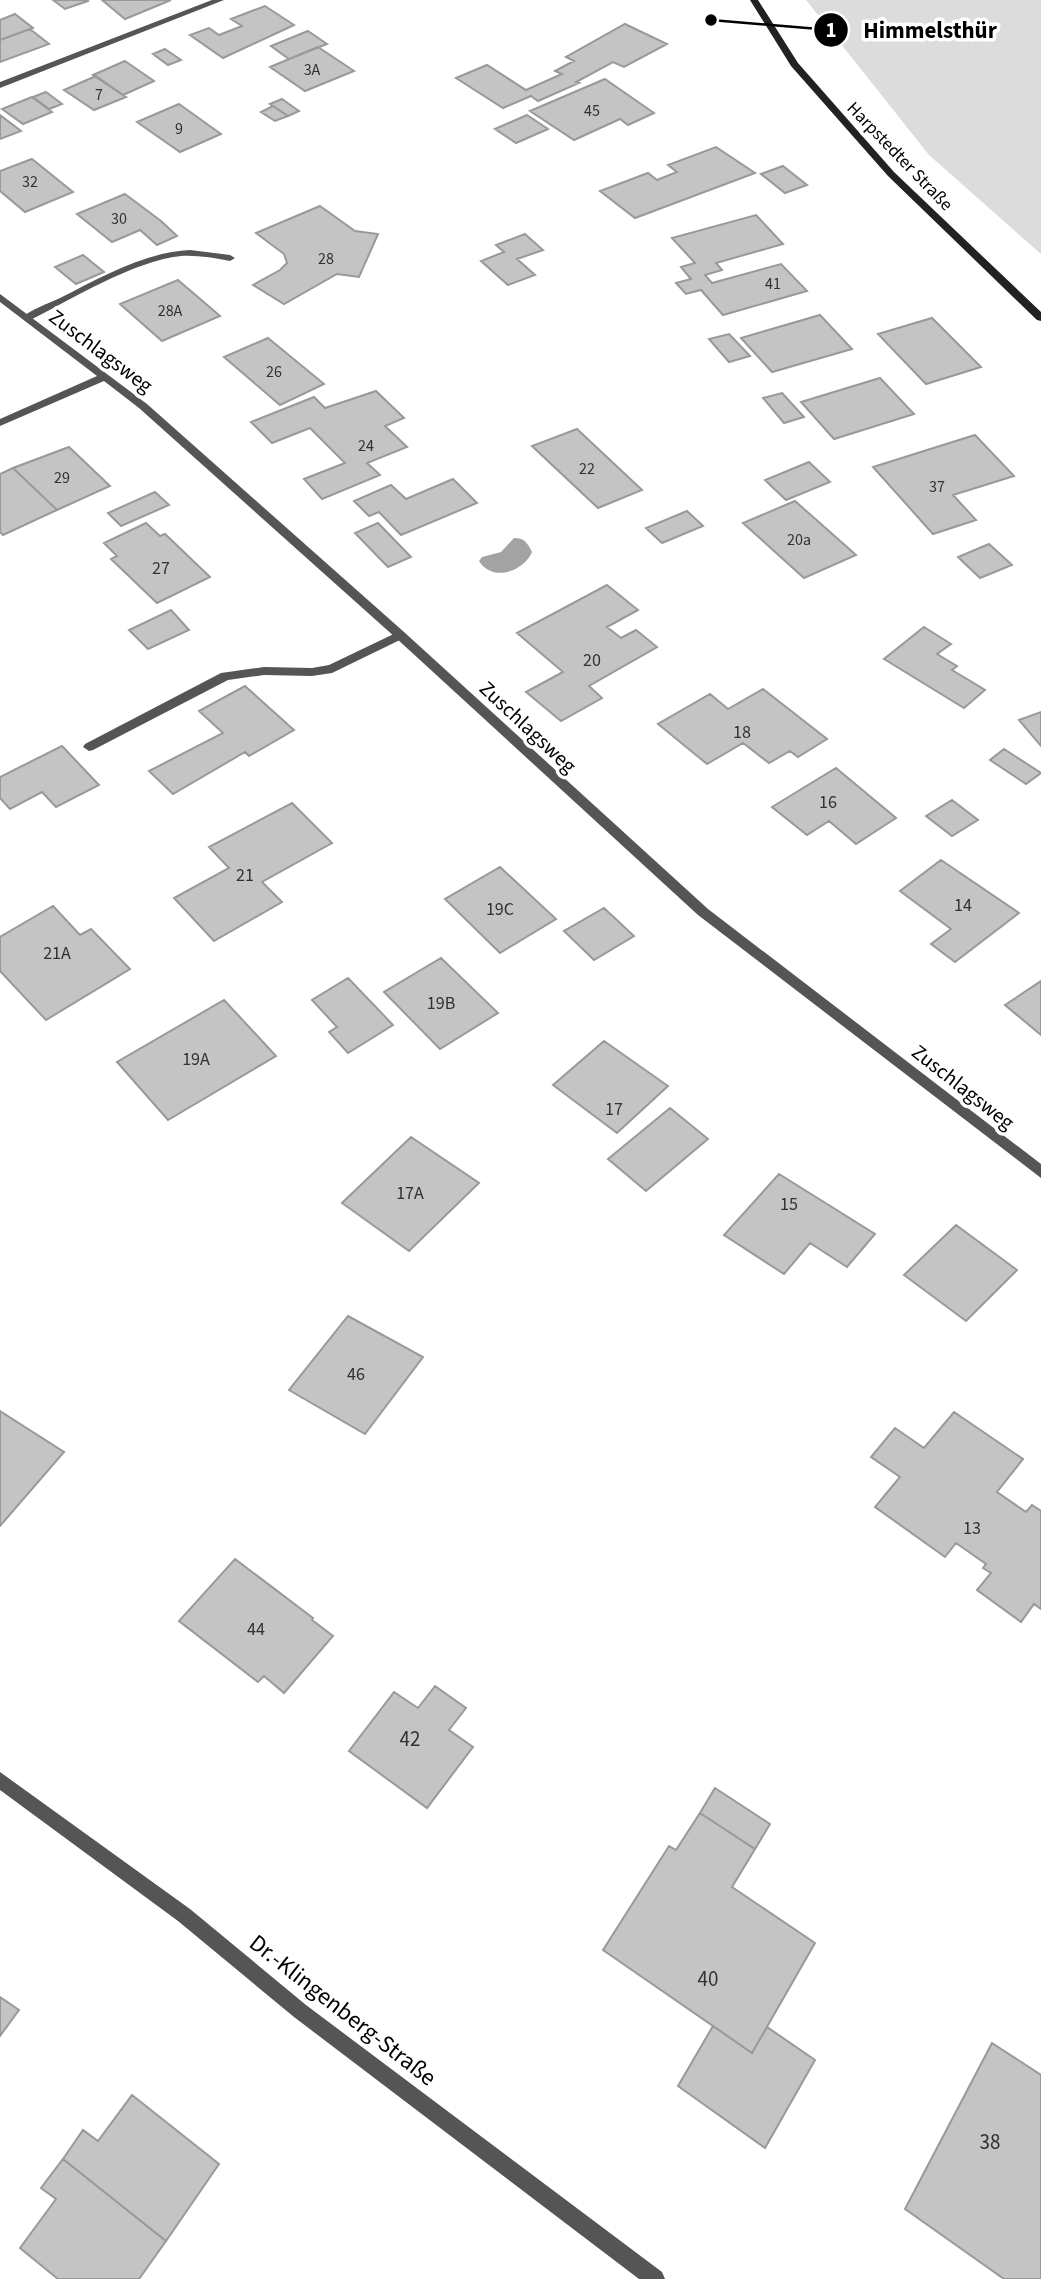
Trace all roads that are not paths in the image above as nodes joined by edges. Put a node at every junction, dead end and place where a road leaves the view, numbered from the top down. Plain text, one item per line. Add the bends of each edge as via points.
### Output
1 (220, 0) edge
2 (754, 0) edge
3 (0, 85) edge
4 (230, 258) dead end
5 (0, 297) edge
6 (26, 318) junction
7 (1041, 318) edge
8 (104, 377) junction
9 (0, 423) edge
10 (401, 635) junction
11 (89, 747) dead end
12 (1041, 1172) edge
13 (0, 1780) edge
14 (655, 2279) edge

1 - 3 street
2 - 7 main road, Harpstedter Straße via 794,64 891,174
4 - 6 street via 175,254
5 - 6 street, Zuschlagsweg
6 - 8 street, Zuschlagsweg
8 - 9 street
8 - 10 street, Zuschlagsweg via 143,406
10 - 11 street via 332,668 225,676
10 - 12 street, Zuschlagsweg via 703,912
13 - 14 street, Dr.-Klingenberg-Straße via 184,1915 300,2011

